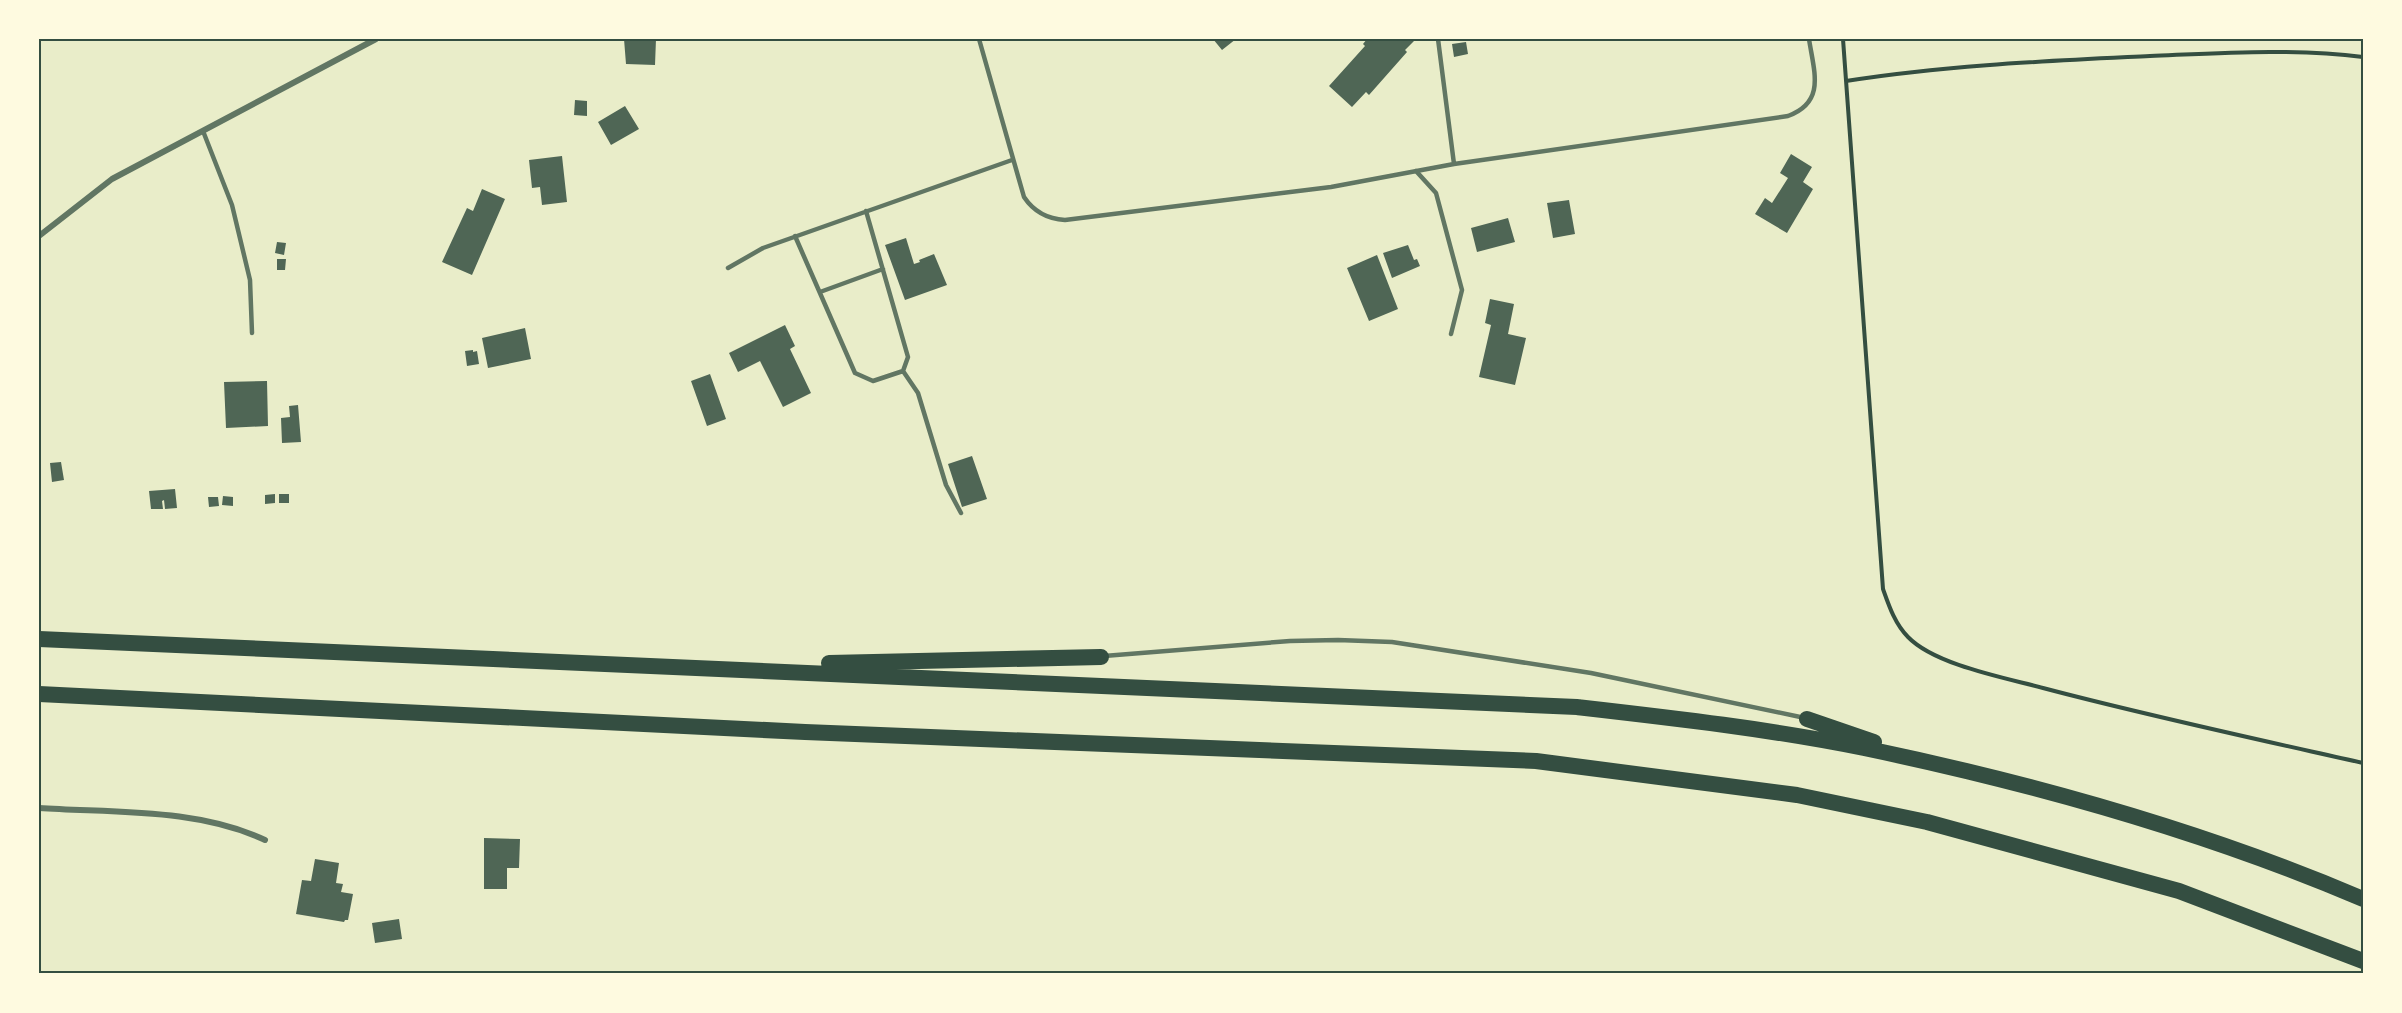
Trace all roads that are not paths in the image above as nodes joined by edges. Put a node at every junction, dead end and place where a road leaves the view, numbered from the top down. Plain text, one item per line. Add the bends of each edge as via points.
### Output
1 (376, 39) edge
2 (979, 39) edge
3 (1438, 39) edge
4 (1809, 39) edge
5 (203, 131) junction
6 (1012, 160) junction
7 (1454, 164) junction
8 (1416, 171) junction
9 (866, 211) junction
10 (39, 236) edge
11 (795, 236) junction
12 (728, 268) dead end
13 (883, 269) junction
14 (820, 292) junction
15 (252, 333) dead end
16 (1451, 334) dead end
17 (903, 371) junction
18 (961, 513) dead end
19 (39, 639) edge
20 (1101, 657) joint
21 (665, 667) junction
22 (39, 694) edge
23 (1807, 719) joint
24 (1952, 768) junction
25 (39, 808) edge
26 (265, 840) dead end
27 (2363, 899) edge
28 (2363, 961) edge

1 - 5 street
2 - 6 lane
3 - 7 lane
4 - 7 lane via 1815,86 1808,105 1800,112
5 - 10 street via 112,179
5 - 15 lane via 232,205 250,280
6 - 8 lane via 1031,207 1052,219 1065,220 1331,187
6 - 9 lane
7 - 8 lane
8 - 16 lane via 1436,192 1462,290
9 - 11 lane
9 - 13 lane
11 - 12 lane
11 - 14 lane
13 - 14 lane
13 - 17 lane via 908,357
14 - 17 lane via 855,373 873,381
17 - 18 lane via 918,393 946,485
19 - 21 highway
20 - 21 highway
20 - 23 lane via 1290,641 1392,642 1591,673
21 - 24 highway via 1577,707 1863,748
22 - 28 highway via 805,732 1536,761 1797,795 1927,822 2179,891
23 - 24 highway
24 - 27 highway via 2203,839
25 - 26 street via 173,816 242,830

